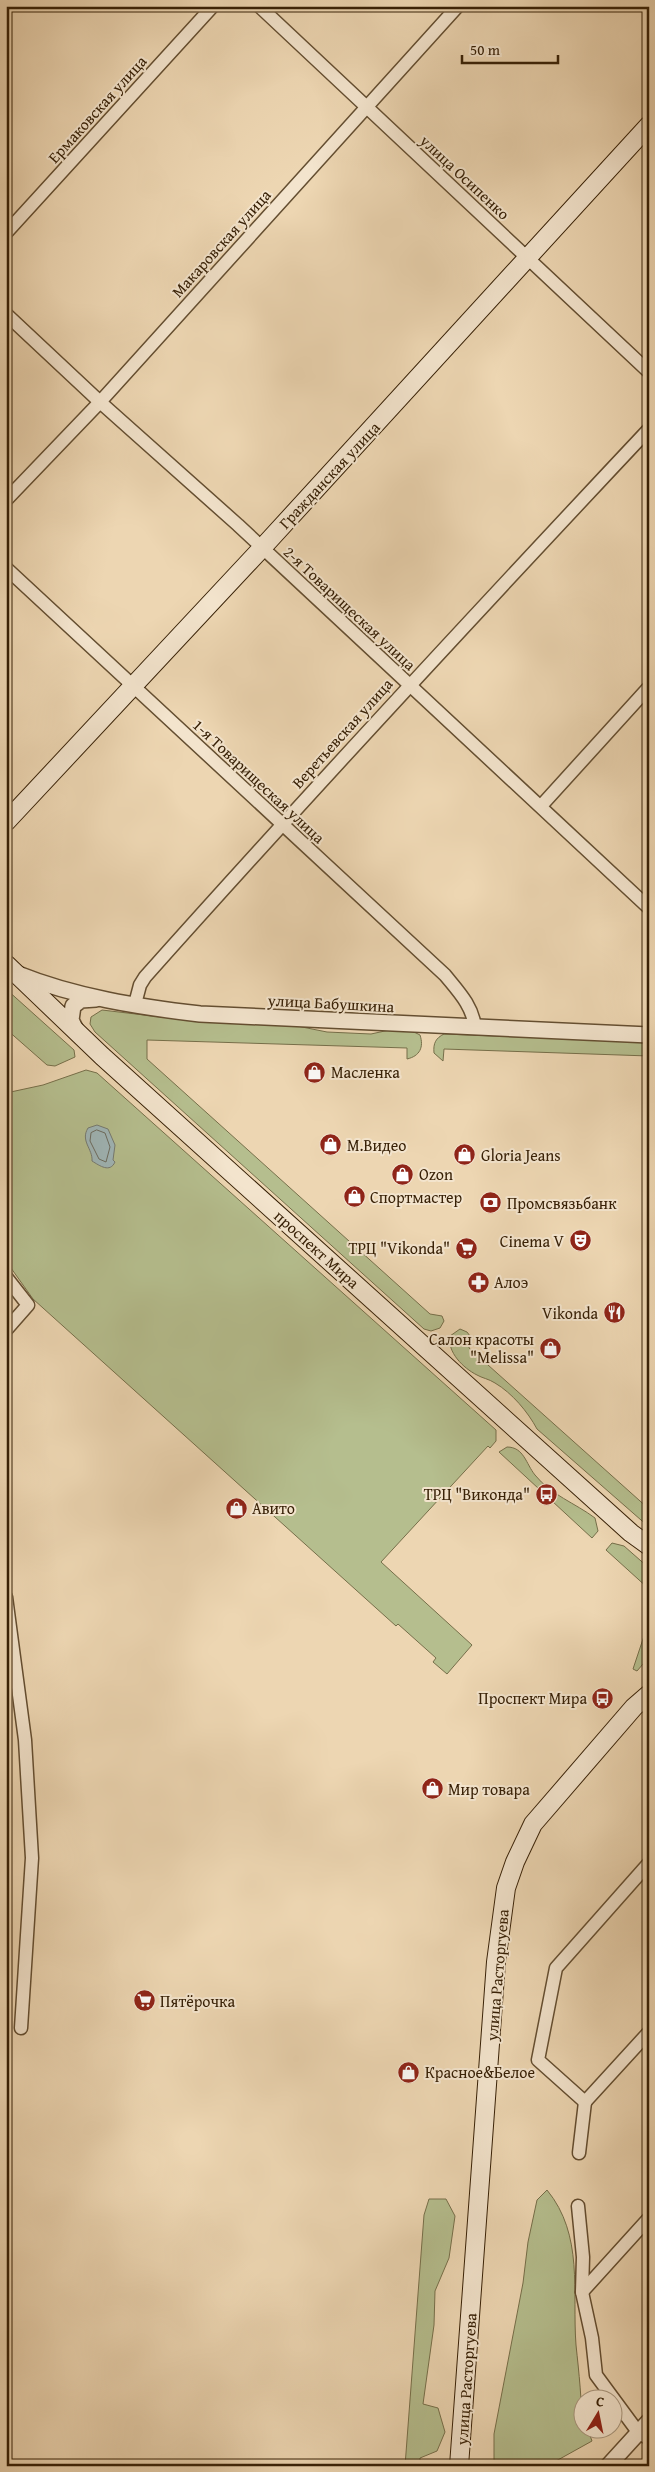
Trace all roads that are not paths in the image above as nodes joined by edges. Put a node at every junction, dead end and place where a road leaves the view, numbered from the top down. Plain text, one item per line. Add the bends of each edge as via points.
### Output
1 (213, 6) edge
2 (259, 6) edge
3 (458, 6) edge
4 (366, 107) junction
5 (649, 125) edge
6 (6, 234) edge
7 (527, 258) junction
8 (6, 314) edge
9 (649, 372) edge
10 (100, 402) junction
11 (649, 429) edge
12 (6, 500) edge
13 (262, 548) junction
14 (6, 568) edge
15 (408, 684) junction
16 (134, 686) junction
17 (649, 687) edge
18 (541, 806) junction
19 (6, 822) edge
20 (281, 824) junction
21 (649, 908) edge
22 (12, 968) edge
23 (111, 999) junction
24 (135, 1004) junction
25 (475, 1028) junction
26 (79, 1035) junction
27 (649, 1035) edge
28 (6, 1277) edge
29 (6, 1330) edge
30 (631, 1533) junction
31 (649, 1546) edge
32 (649, 1556) edge
33 (6, 1597) edge
34 (649, 1682) edge
35 (649, 1694) edge
36 (634, 1707) junction
37 (649, 1862) edge
38 (21, 2028) dead end
39 (649, 2032) edge
40 (585, 2102) junction
41 (579, 2153) dead end
42 (578, 2206) dead end
43 (649, 2218) edge
44 (582, 2292) junction
45 (649, 2421) edge
46 (644, 2436) edge
47 (459, 2466) edge
48 (608, 2466) edge

1 - 6 street, Ермаковская улица
2 - 4 street, улица Осипенко
3 - 4 street, Макаровская улица
4 - 7 street, улица Осипенко
4 - 10 street, Макаровская улица
5 - 7 main road, Гражданская улица
7 - 9 street, улица Осипенко
7 - 13 main road, Гражданская улица
8 - 10 street, 2-я Товарищеская улица
10 - 12 street, Макаровская улица
10 - 13 street, 2-я Товарищеская улица
11 - 15 street, Веретьевская улица
13 - 15 street, 2-я Товарищеская улица
13 - 16 main road, Гражданская улица
14 - 16 street, 1-я Товарищеская улица
15 - 18 street, 2-я Товарищеская улица
15 - 20 street, Веретьевская улица
16 - 19 main road, Гражданская улица
16 - 20 street, 1-я Товарищеская улица
17 - 18 street
18 - 21 street, 2-я Товарищеская улица
20 - 24 street, Веретьевская улица via 145,977
20 - 25 street, 1-я Товарищеская улица via 446,975 469,1005
22 - 23 street, улица Бабушкина via 47,985
22 - 26 main road, проспект Мира
23 - 24 street, улица Бабушкина
23 - 26 street via 85,999 74,1006 71,1020
24 - 25 street, улица Бабушкина via 200,1014
25 - 27 street, улица Бабушкина
26 - 30 main road, проспект Мира
28 - 29 street via 28,1305
30 - 31 main road, проспект Мира
30 - 32 main road, проспект Мира
33 - 38 street via 25,1740 32,1858
34 - 36 main road, улица Расторгуева
35 - 36 main road, улица Расторгуева
36 - 47 main road, улица Расторгуева via 533,1824 506,1888 496,1962
37 - 40 street via 556,1968 538,2060
39 - 40 street
40 - 41 street
42 - 44 street via 583,2257
43 - 44 street
44 - 46 street via 596,2375
45 - 46 street
46 - 48 street

